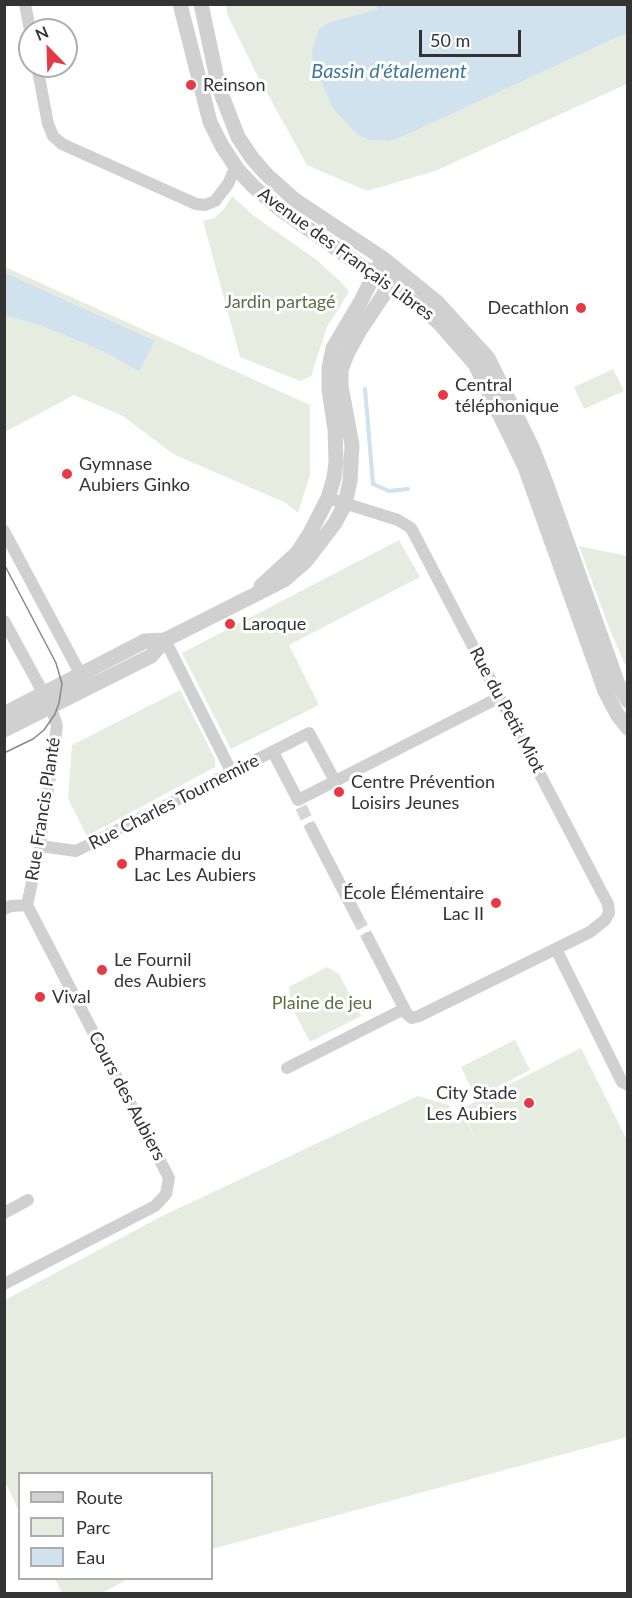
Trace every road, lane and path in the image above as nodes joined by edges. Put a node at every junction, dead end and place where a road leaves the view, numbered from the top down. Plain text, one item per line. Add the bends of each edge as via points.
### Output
1 (180, 4) edge
2 (201, 4) edge
3 (39, 78) edge
4 (238, 170) junction
5 (384, 259) junction
6 (399, 271) junction
7 (373, 273) junction
8 (390, 285) junction
9 (328, 498) junction
10 (345, 504) junction
11 (4, 531) edge
12 (250, 596) junction
13 (4, 621) edge
14 (165, 640) junction
15 (81, 675) junction
16 (75, 694) junction
17 (500, 697) junction
18 (48, 700) junction
19 (627, 701) edge
20 (4, 714) edge
21 (627, 728) edge
22 (4, 730) edge
23 (273, 752) junction
24 (232, 773) junction
25 (335, 781) junction
26 (311, 828) tunnel mouth
27 (40, 846) junction
28 (27, 905) junction
29 (4, 909) edge
30 (357, 917) tunnel mouth
31 (368, 938) tunnel mouth
32 (555, 949) junction
33 (404, 1009) junction
34 (286, 1068) dead end
35 (627, 1085) edge
36 (28, 1200) dead end
37 (4, 1213) edge
38 (4, 1284) edge

1 - 4 street, Avenue des Français Libres via 210,122
2 - 5 street, Avenue des Français Libres via 222,97 238,137 252,158 295,200
3 - 4 street via 48,124 62,144 196,204 215,201
4 - 7 street, Avenue des Français Libres via 274,205
5 - 6 street, Avenue des Français Libres
5 - 7 street
6 - 8 street
6 - 19 street, Avenue des Français Libres via 451,315 497,374 546,483
7 - 8 street, Avenue des Français Libres
7 - 9 street via 362,301 333,348 328,389 336,448
8 - 10 street via 346,354 341,370 352,454
8 - 21 street, Avenue des Français Libres via 440,324 475,364 487,386 532,486 605,691
9 - 10 street, Rue du Petit Miot
9 - 12 street via 297,553
10 - 12 street via 306,561 284,580
10 - 17 street, Rue du Petit Miot via 398,520 411,528
11 - 15 street
12 - 14 street
13 - 18 street, Rue Francis Planté
14 - 15 street via 145,641
14 - 16 street via 152,656
14 - 24 street
15 - 16 street
15 - 18 street
16 - 18 street
17 - 25 street, Rue Charles Tournemire
17 - 32 street, Rue du Petit Miot via 608,904 609,913 599,926
18 - 20 street
18 - 22 street
18 - 27 street, Rue Francis Planté via 57,726
23 - 24 street, Rue Charles Tournemire
23 - 25 street, Rue Charles Tournemire via 309,733
23 - 25 street, Rue Charles Tournemire via 299,804
24 - 27 street, Rue Charles Tournemire via 76,851
26 - 30 street
27 - 28 street, Rue Francis Planté
28 - 29 street, Rue Francis Planté
28 - 38 street, Cours des Aubiers via 169,1178 166,1194 155,1206
31 - 33 street
32 - 33 street, Rue du Petit Miot via 419,1016 412,1017
32 - 35 street via 622,1082
33 - 34 street
36 - 37 street

